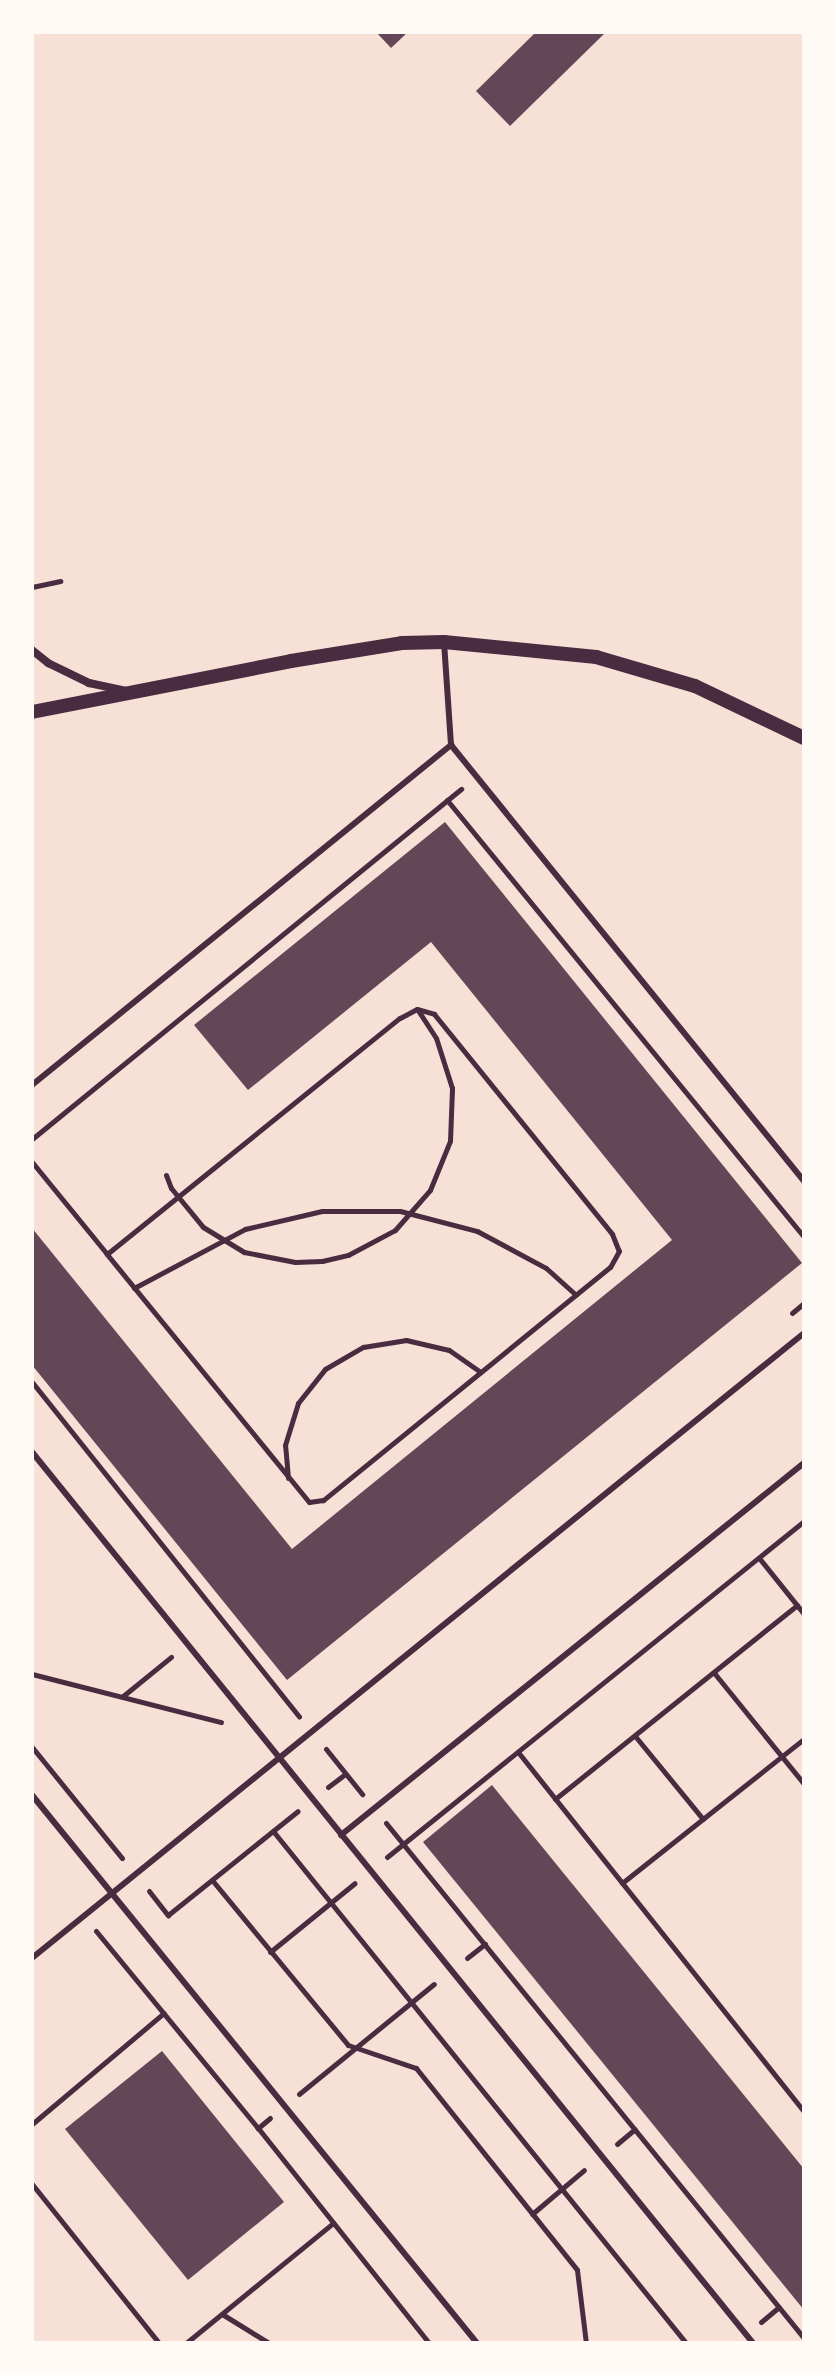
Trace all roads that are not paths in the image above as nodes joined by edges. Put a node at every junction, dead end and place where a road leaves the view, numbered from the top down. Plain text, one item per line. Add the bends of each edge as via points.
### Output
1 (444, 642) junction
2 (32, 650) edge
3 (134, 693) junction
4 (32, 712) edge
5 (804, 738) edge
6 (451, 745) junction
7 (32, 1085) edge
8 (804, 1181) edge
9 (804, 1333) edge
10 (32, 1452) edge
11 (804, 1463) edge
12 (279, 1758) junction
13 (32, 1795) edge
14 (341, 1835) junction
15 (112, 1893) junction
16 (32, 1958) edge
17 (477, 2343) edge
18 (753, 2343) edge

1 - 3 street via 402,643 291,661
1 - 5 street via 596,657 695,686
1 - 6 lane
2 - 3 street via 89,683
3 - 4 street
6 - 7 lane
6 - 8 lane
9 - 12 lane
10 - 12 lane
11 - 14 lane
12 - 14 lane
12 - 15 lane
13 - 15 lane
14 - 18 lane
15 - 16 lane
15 - 17 lane

